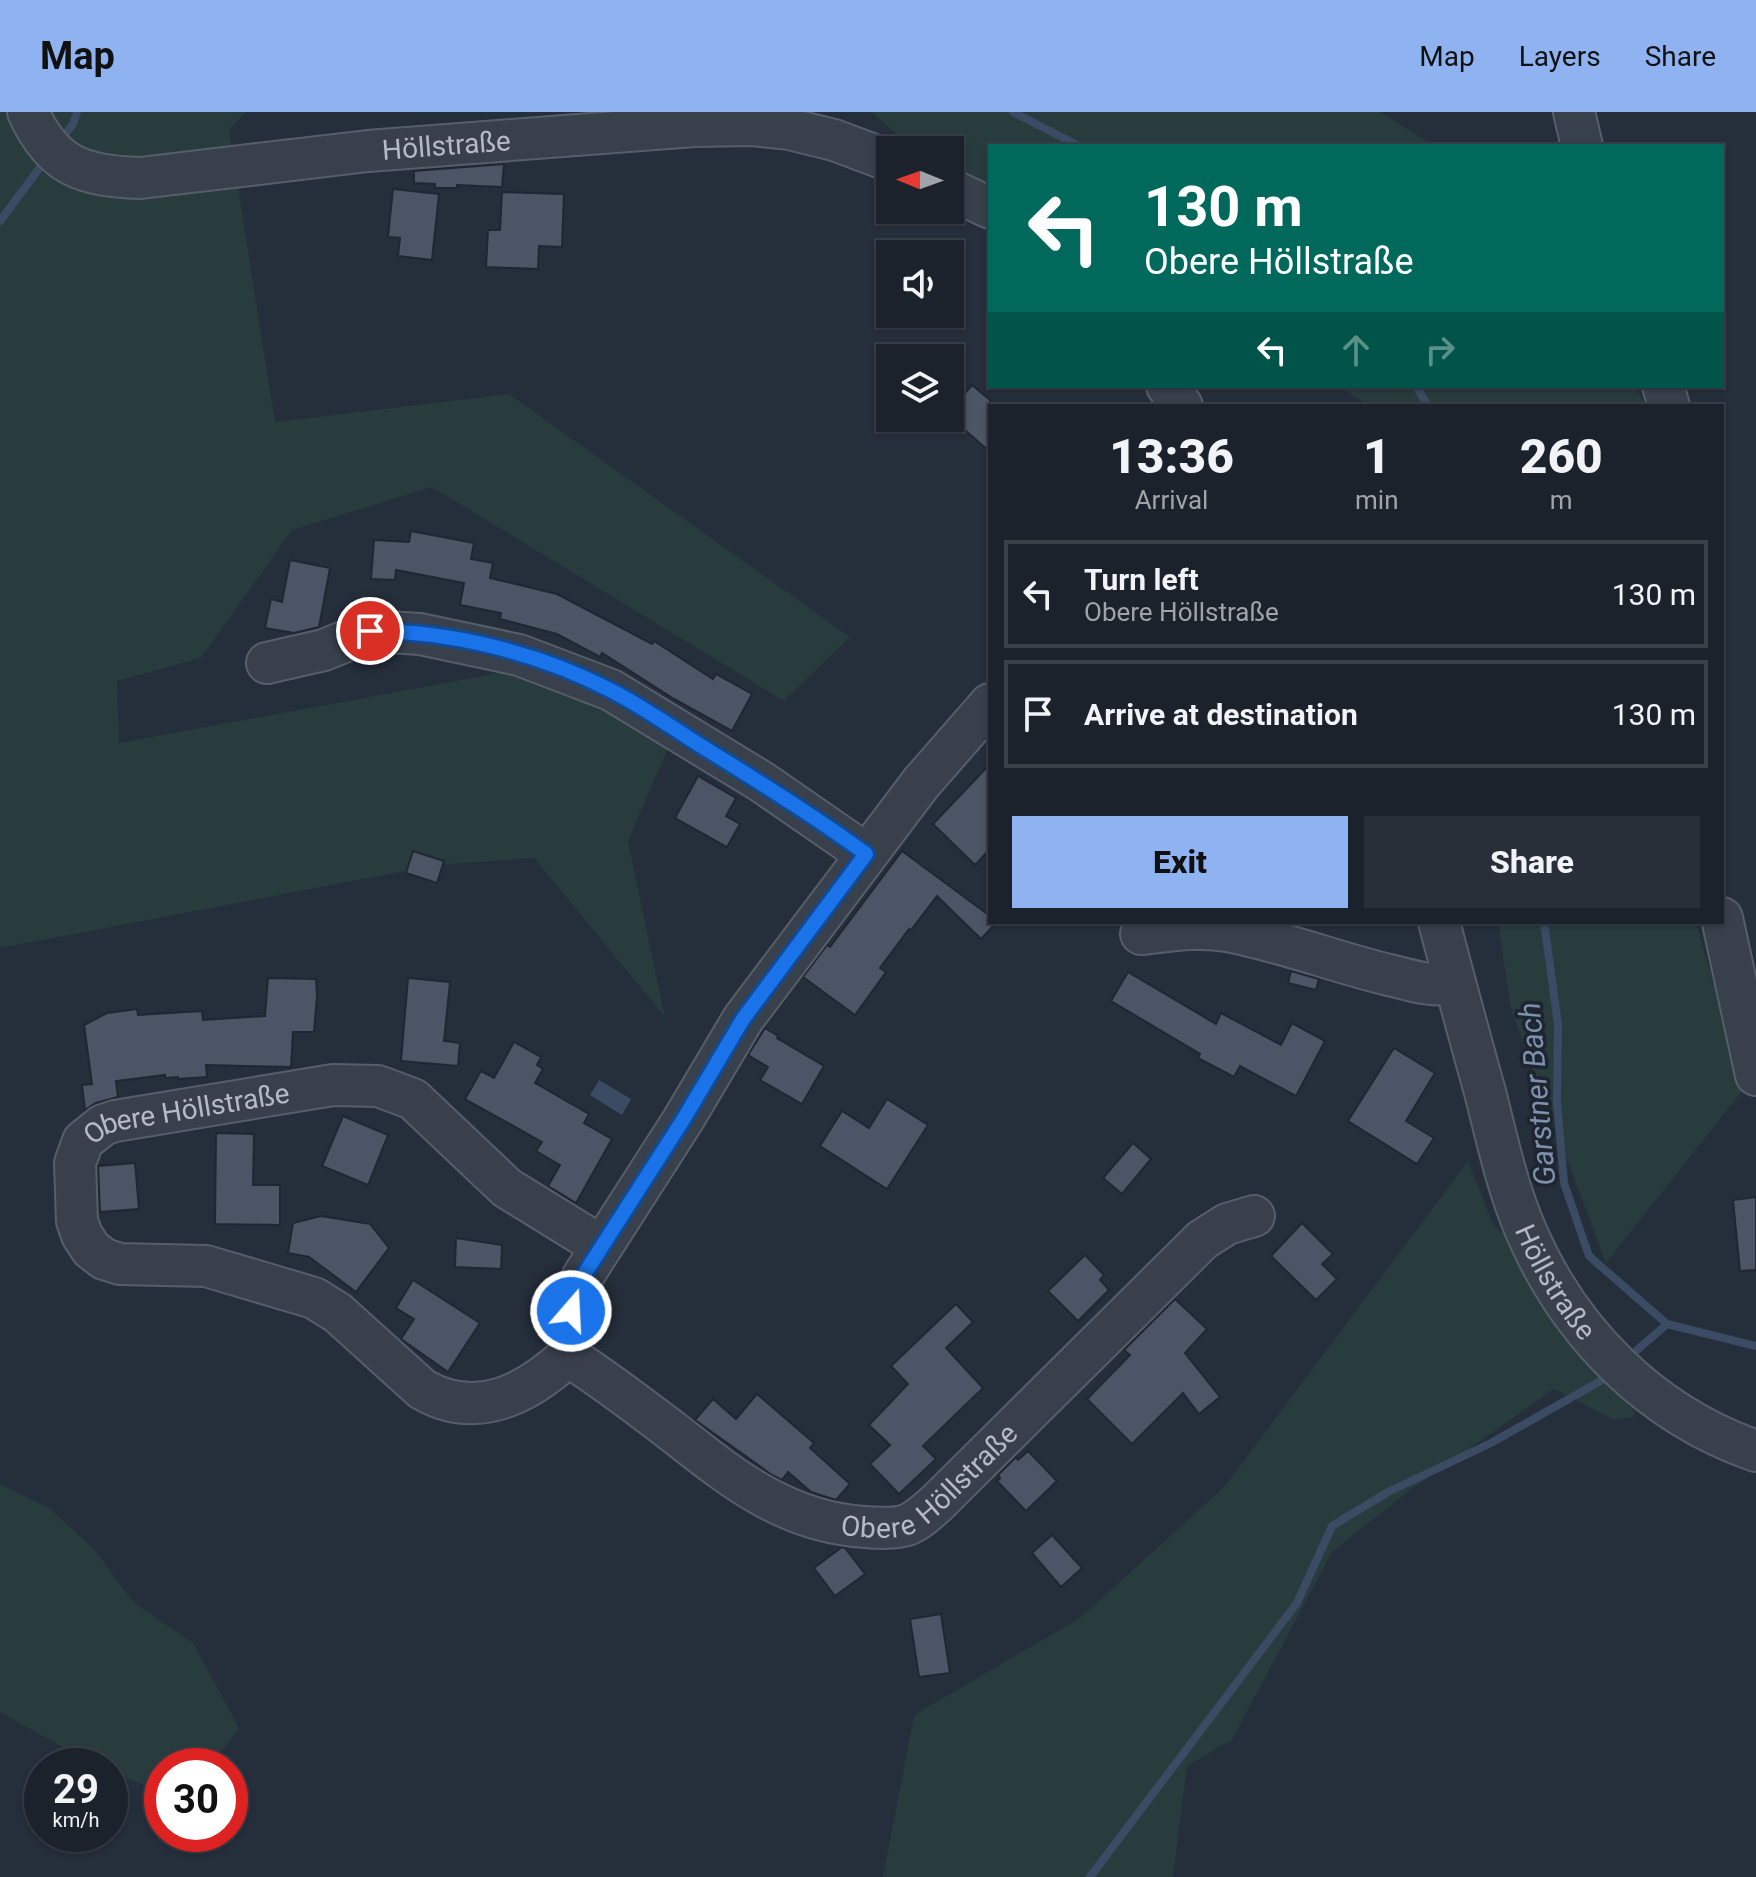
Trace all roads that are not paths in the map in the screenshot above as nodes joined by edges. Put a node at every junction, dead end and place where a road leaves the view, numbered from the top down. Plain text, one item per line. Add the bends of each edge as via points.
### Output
1 (28, 112) edge
2 (1574, 112) edge
3 (1582, 144) edge
4 (876, 156) edge
5 (964, 196) edge
6 (988, 207) edge
7 (267, 663) dead end
8 (988, 706) edge
9 (866, 854) junction
10 (1440, 924) edge
11 (1723, 924) edge
12 (1141, 934) dead end
13 (1455, 983) junction
14 (1756, 1075) edge
15 (1254, 1216) dead end
16 (601, 1246) junction
17 (568, 1356) junction
18 (1756, 1451) edge

1 - 4 street, Höllstraße via 39,135 66,163 107,177 708,126 789,129
2 - 3 street
5 - 6 street
7 - 9 street via 324,650 370,631 420,634 519,655 611,690 762,782
8 - 9 street
9 - 16 street via 743,1019
10 - 13 street, Höllstraße
11 - 14 street
12 - 13 street via 1229,931 1426,984
13 - 18 street, Höllstraße via 1511,1192 1543,1267 1563,1299 1600,1349 1660,1403
15 - 17 street, Obere Höllstraße via 1214,1230 1202,1240 937,1503 894,1527 850,1526 769,1501
16 - 17 street via 575,1294
16 - 17 street, Obere Höllstraße via 507,1188 413,1099 378,1086 333,1085 115,1121 92,1132 77,1152 77,1221 91,1249 104,1259 135,1266 206,1266 314,1298 422,1389 464,1403 508,1396 546,1377

